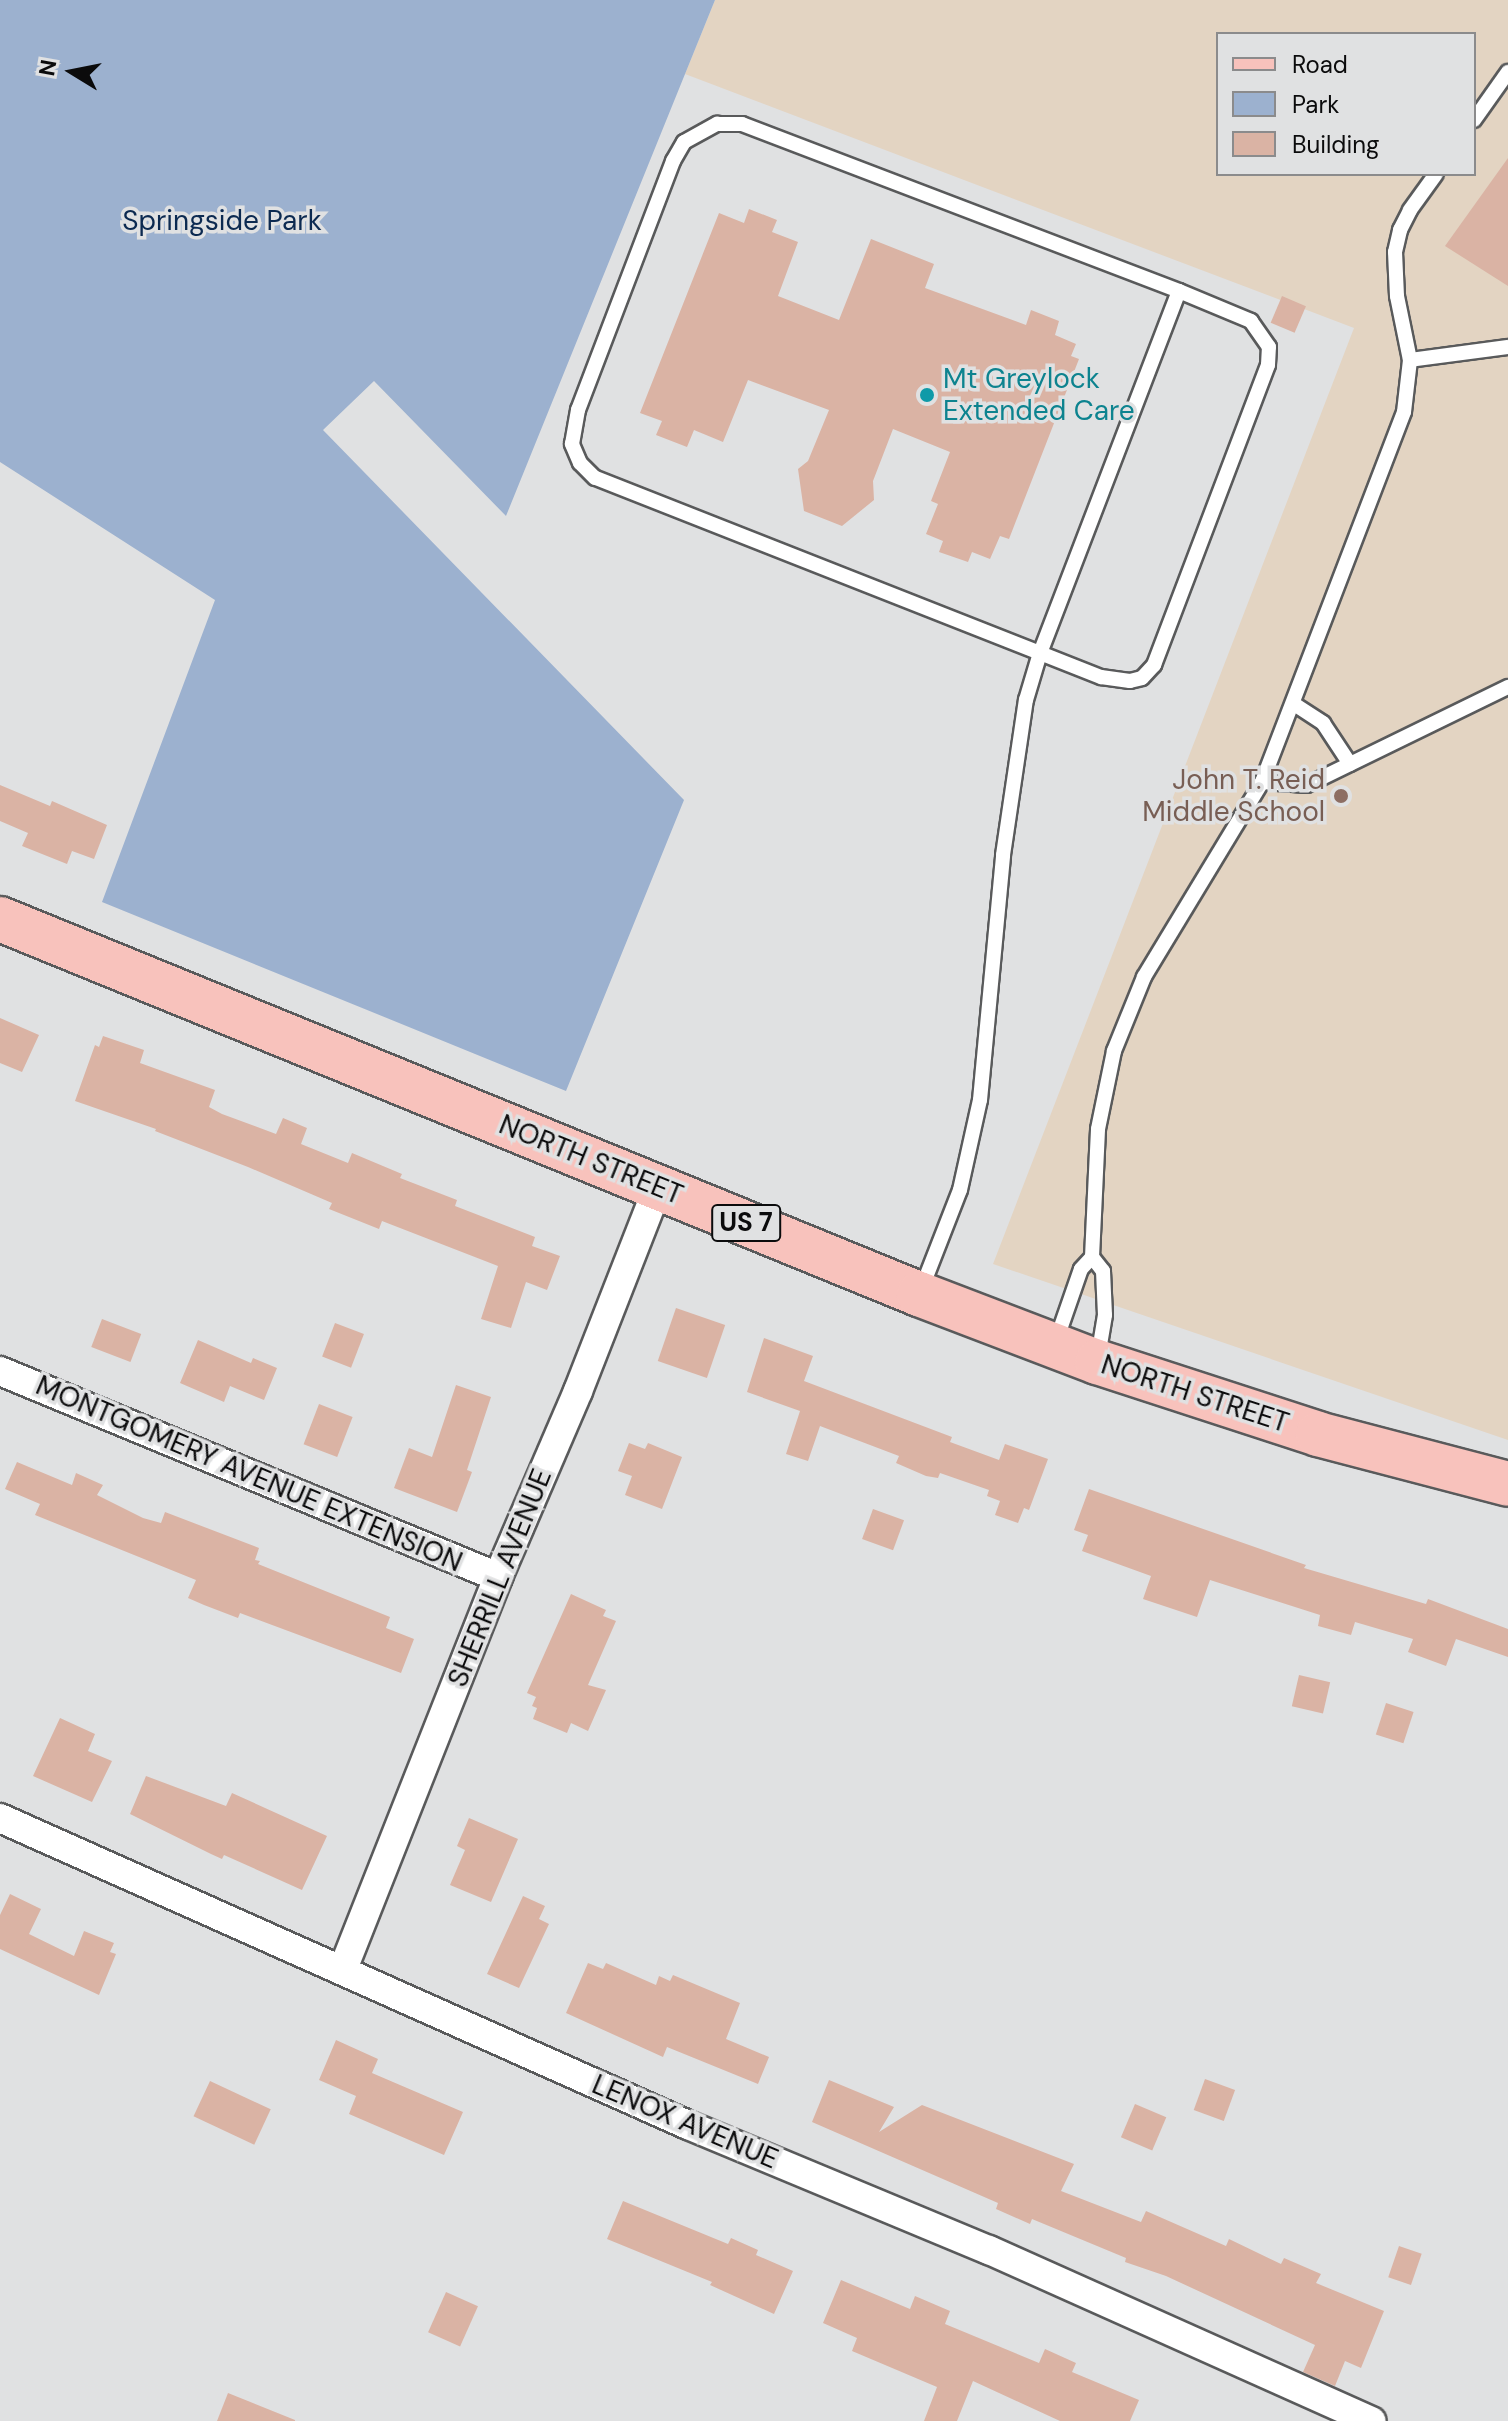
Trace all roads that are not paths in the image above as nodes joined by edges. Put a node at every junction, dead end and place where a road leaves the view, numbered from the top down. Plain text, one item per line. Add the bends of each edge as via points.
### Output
1 (1508, 72) edge
2 (1476, 117) edge
3 (1435, 176) edge
4 (1179, 291) junction
5 (1508, 347) edge
6 (1410, 360) junction
7 (1040, 653) junction
8 (1508, 687) edge
9 (1294, 704) junction
10 (1350, 764) junction
11 (1262, 782) junction
12 (0, 919) edge
13 (658, 1187) junction
14 (1092, 1257) junction
15 (919, 1294) junction
16 (1054, 1346) junction
17 (1097, 1362) junction
18 (0, 1371) edge
19 (1508, 1484) edge
20 (498, 1577) junction
21 (0, 1818) edge
22 (343, 1969) junction
23 (1372, 2421) edge

1 - 2 lane
3 - 6 lane via 1410,210 1395,252 1397,296
4 - 7 lane
4 - 7 lane via 1251,321 1269,347 1266,380 1154,665 1142,678 1115,681
4 - 7 lane via 742,124 700,130 684,142 673,161 578,410 572,444 580,463 595,478
5 - 6 lane
6 - 9 lane via 1404,412
7 - 15 lane via 1024,713 1003,855 978,1112 960,1190
8 - 10 lane
9 - 10 lane via 1323,723
9 - 11 lane
10 - 11 lane via 1307,785
11 - 14 lane via 1144,977 1114,1051 1098,1129
12 - 13 main road, NORTH STREET / US 7
13 - 15 main road, NORTH STREET / US 7
13 - 20 street, SHERRILL AVENUE
14 - 16 lane via 1081,1269
14 - 17 lane via 1103,1271 1105,1315
15 - 16 main road, NORTH STREET / US 7
16 - 17 main road, NORTH STREET / US 7
17 - 19 main road, NORTH STREET / US 7 via 1318,1434
18 - 20 street, MONTGOMERY AVENUE EXTENSION
20 - 22 street, SHERRILL AVENUE
21 - 22 street, LENOX AVENUE
22 - 23 street, LENOX AVENUE via 688,2125 1003,2256

